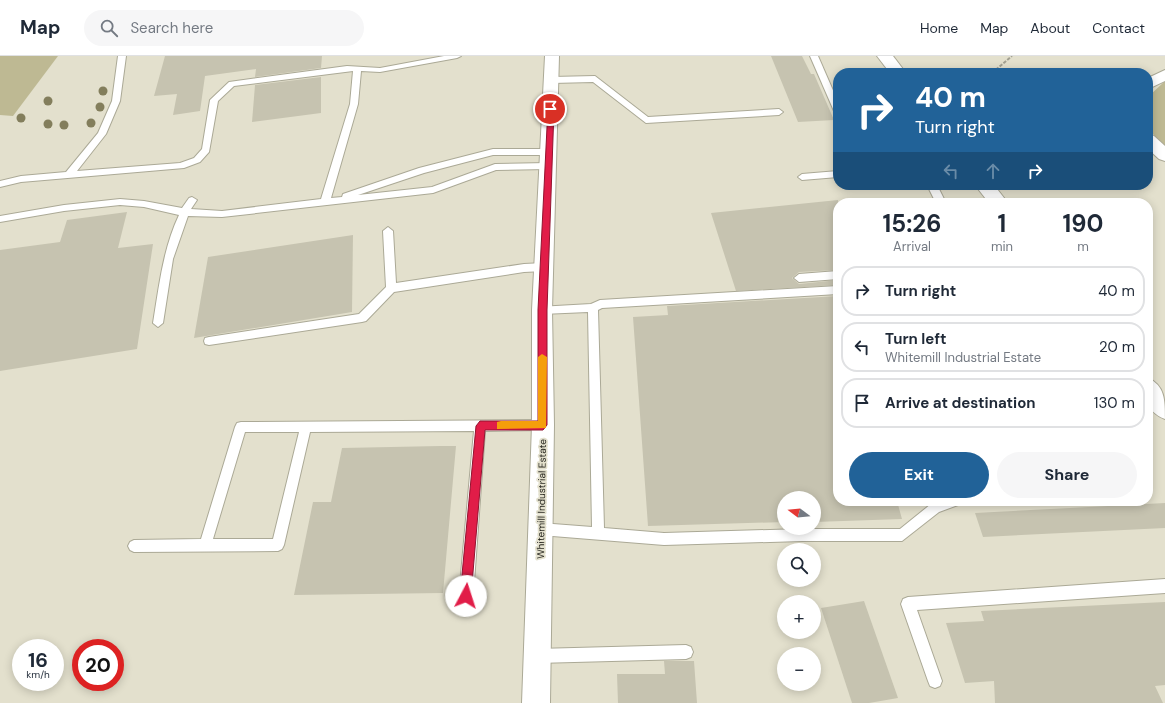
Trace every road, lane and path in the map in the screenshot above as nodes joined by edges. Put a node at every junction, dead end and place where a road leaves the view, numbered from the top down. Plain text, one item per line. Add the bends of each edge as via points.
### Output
1 (122, 56) edge
2 (457, 56) edge
3 (552, 56) edge
4 (814, 56) edge
5 (885, 56) edge
6 (1012, 56) edge
7 (894, 68) edge
8 (998, 68) edge
9 (357, 69) junction
10 (1165, 75) edge
11 (552, 80) junction
12 (1153, 81) edge
13 (833, 100) edge
14 (779, 112) dead end
15 (1153, 144) edge
16 (1165, 155) edge
17 (548, 159) junction
18 (833, 174) edge
19 (69, 175) junction
20 (802, 177) dead end
21 (0, 184) edge
22 (988, 190) edge
23 (995, 198) edge
24 (192, 200) dead end
25 (325, 203) junction
26 (183, 212) junction
27 (0, 219) edge
28 (388, 231) dead end
29 (544, 267) junction
30 (833, 275) edge
31 (799, 278) dead end
32 (391, 288) junction
33 (833, 290) edge
34 (593, 308) junction
35 (542, 310) junction
36 (158, 323) dead end
37 (209, 341) dead end
38 (1153, 394) edge
39 (1165, 409) edge
40 (543, 425) junction
41 (306, 426) junction
42 (480, 426) junction
43 (940, 506) edge
44 (540, 529) junction
45 (598, 534) junction
46 (205, 545) junction
47 (134, 546) dead end
48 (1165, 586) edge
49 (466, 596) dead end
50 (686, 652) dead end
51 (537, 656) junction
52 (935, 681) dead end
53 (536, 703) edge

1 - 19 lane via 116,101 102,134
2 - 9 lane via 380,70
3 - 11 street, Whitemill Industrial Estate
4 - 13 lane
5 - 7 street
6 - 8 path
9 - 19 lane via 347,68 232,84 214,100 206,150 197,160 181,166
9 - 25 lane via 354,104
10 - 12 street
11 - 14 lane via 595,79 646,120
11 - 17 street, Whitemill Industrial Estate
15 - 16 street
17 - 25 lane via 495,167 434,190
17 - 25 lane via 493,152 422,170
17 - 29 street, Whitemill Industrial Estate
18 - 20 lane
19 - 21 lane via 21,178
22 - 23 street
24 - 26 lane
25 - 26 lane via 222,214
26 - 27 lane via 120,202
26 - 36 lane via 172,239
28 - 32 lane
29 - 32 lane
29 - 35 street, Whitemill Industrial Estate
30 - 31 lane
32 - 37 lane via 362,318
33 - 34 lane via 600,304
34 - 35 lane
34 - 45 lane
35 - 40 street, Whitemill Industrial Estate
38 - 39 street
40 - 42 lane
40 - 44 street, Whitemill Industrial Estate
41 - 42 lane
41 - 46 lane via 241,427
41 - 46 lane via 278,545
42 - 49 lane
43 - 45 lane via 902,536 802,535 664,539
44 - 45 lane
44 - 51 street, Whitemill Industrial Estate
46 - 47 lane
48 - 52 lane via 908,604
50 - 51 lane
51 - 53 street, Whitemill Industrial Estate

